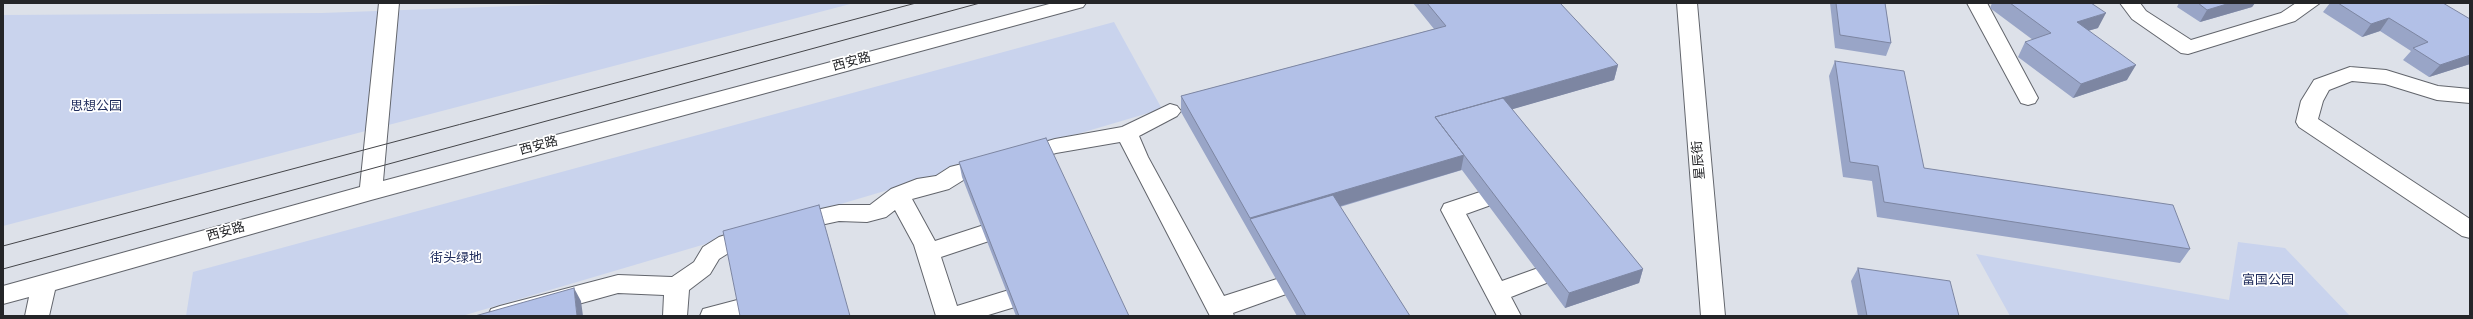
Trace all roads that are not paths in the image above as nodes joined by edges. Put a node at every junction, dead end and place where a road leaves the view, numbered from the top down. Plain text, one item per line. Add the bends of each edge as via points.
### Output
1 (389, 3) edge
2 (1076, 3) edge
3 (1687, 3) edge
4 (1977, 3) edge
5 (2130, 3) edge
6 (2310, 3) edge
7 (2470, 96) edge
8 (2028, 98) dead end
9 (1170, 111) dead end
10 (1127, 133) junction
11 (371, 192) junction
12 (899, 195) junction
13 (1483, 199) dead end
14 (2470, 230) edge
15 (984, 234) edge
16 (928, 252) junction
17 (1541, 276) dead end
18 (44, 284) junction
19 (677, 286) junction
20 (1280, 287) edge
21 (1496, 293) junction
22 (3, 295) edge
23 (1009, 299) edge
24 (741, 308) edge
25 (1220, 312) edge
26 (38, 316) edge
27 (500, 316) edge
28 (675, 316) edge
29 (712, 316) edge
30 (948, 316) edge
31 (956, 316) edge
32 (1509, 316) edge
33 (1713, 316) edge

1 - 11 street
2 - 11 street, 西安路
3 - 33 street, 星辰街
4 - 8 street
5 - 6 street via 2139,15 2188,48 2288,17
7 - 14 street via 2437,92 2386,77 2350,74 2321,85 2312,102 2307,122
9 - 10 street
10 - 12 street via 1055,146 958,173 941,183 925,185
10 - 25 street via 1137,157
11 - 18 street, 西安路
12 - 16 street
12 - 19 street via 878,211 867,214 839,213 789,224 727,243 711,253 702,268
13 - 21 street via 1452,210
15 - 16 street
16 - 30 street
17 - 21 street
18 - 22 street, 西安路
18 - 26 street
19 - 27 street via 618,284
19 - 28 street
20 - 25 street
21 - 32 street
23 - 31 street
24 - 29 street

